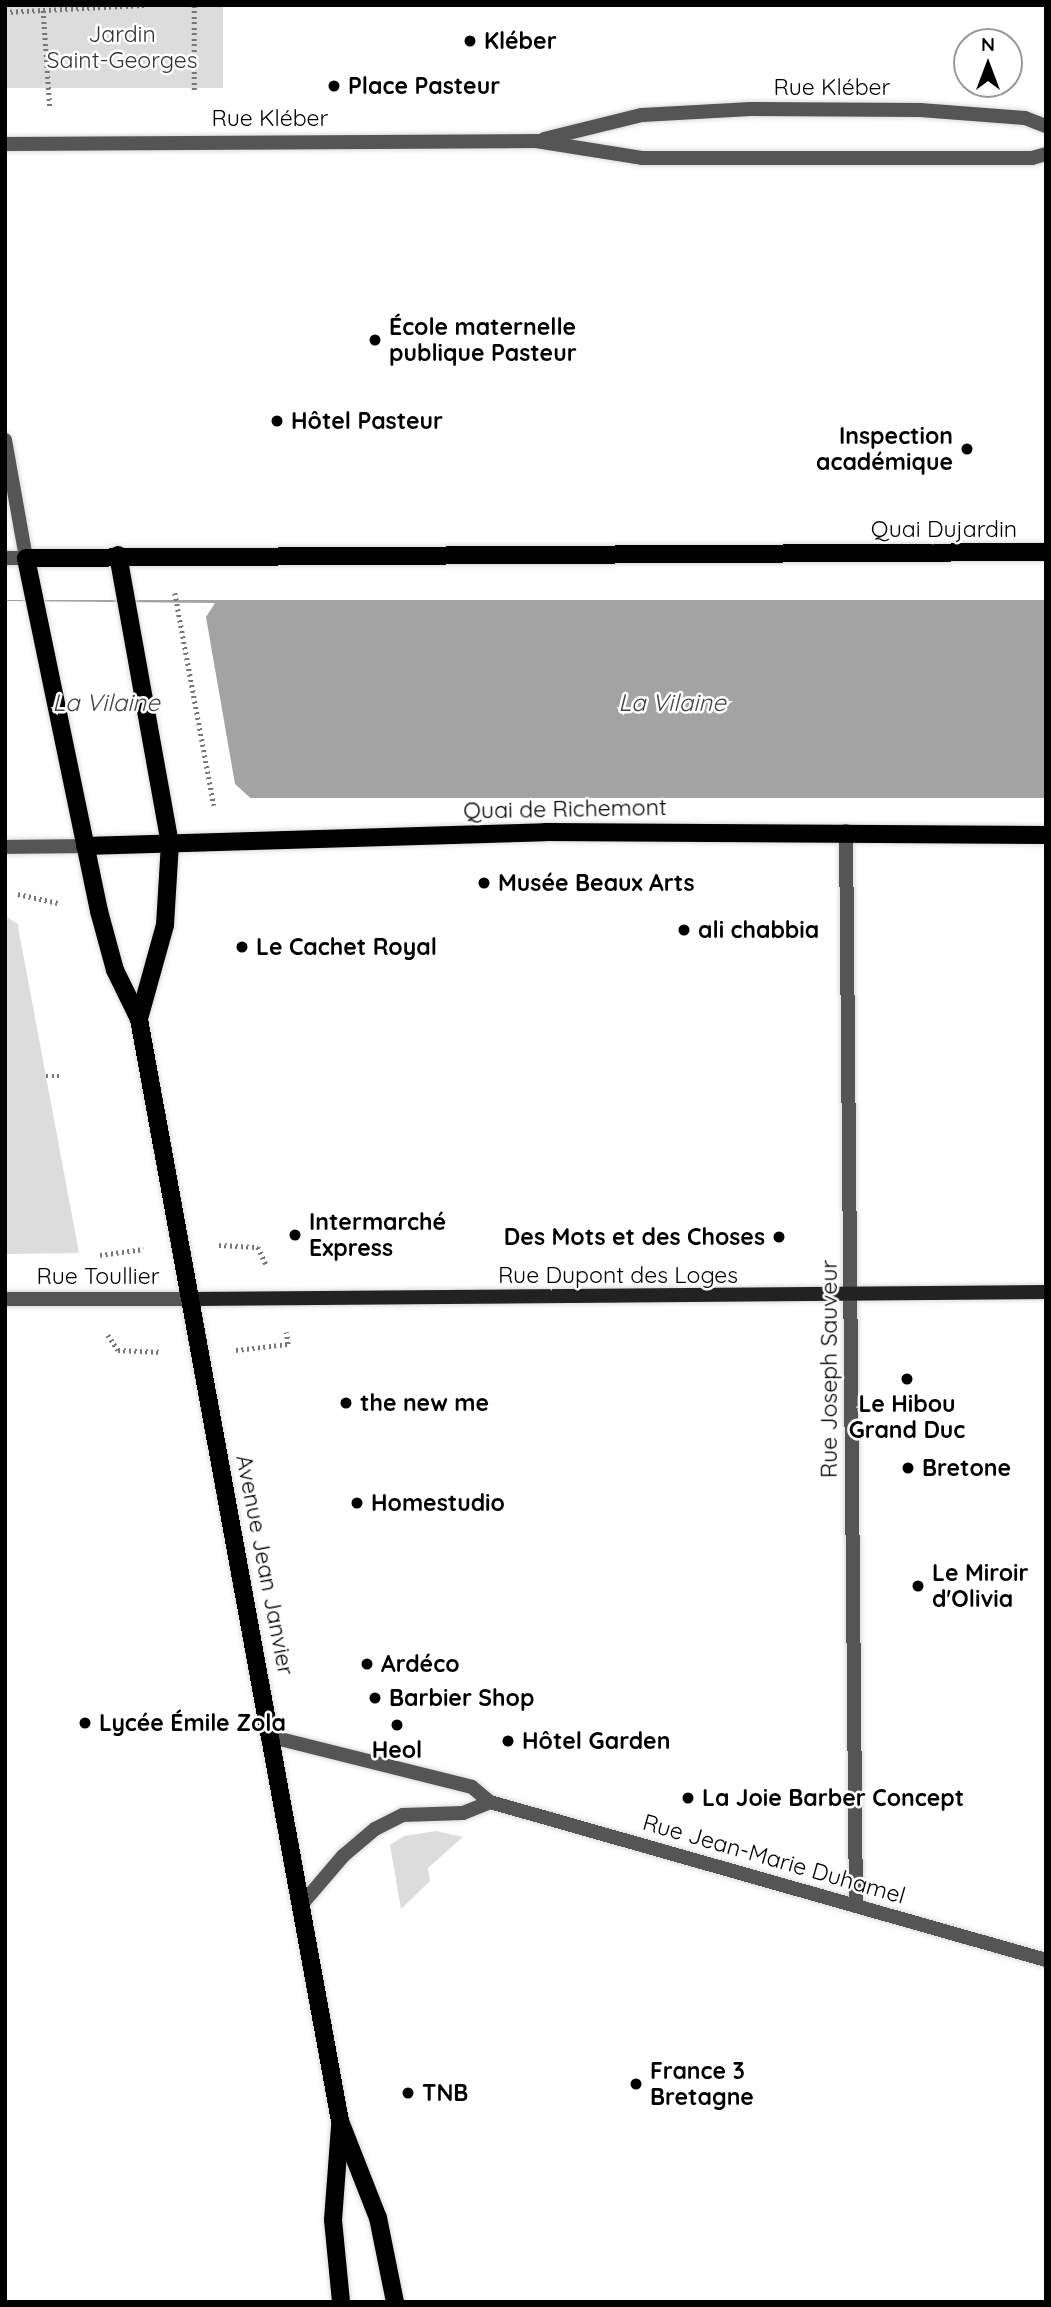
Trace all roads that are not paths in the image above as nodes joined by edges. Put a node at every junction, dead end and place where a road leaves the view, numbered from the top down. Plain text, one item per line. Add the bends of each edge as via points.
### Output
1 (1046, 126) edge
2 (536, 141) junction
3 (5, 144) edge
4 (1046, 154) edge
5 (5, 440) edge
6 (1046, 552) edge
7 (118, 555) junction
8 (5, 558) edge
9 (26, 558) junction
10 (846, 831) junction
11 (1046, 835) edge
12 (170, 843) junction
13 (85, 846) junction
14 (5, 847) edge
15 (139, 1019) junction
16 (1046, 1292) edge
17 (850, 1297) junction
18 (191, 1298) junction
19 (5, 1299) edge
20 (272, 1737) junction
21 (490, 1802) junction
22 (302, 1904) junction
23 (856, 1906) junction
24 (1046, 1960) edge
25 (340, 2120) junction
26 (341, 2302) edge
27 (395, 2302) edge

1 - 2 street, Rue Kléber via 1025,118 920,110 751,109 642,115
2 - 3 street, Rue Kléber
2 - 4 street, Rue Kléber via 642,158 1032,158
5 - 9 street
6 - 7 main road, Quai Dujardin
7 - 9 main road, Quai Dujardin
7 - 12 main road, Avenue Jean Janvier via 130,599
8 - 9 street
9 - 13 main road, Avenue Jean Janvier via 38,597
10 - 11 main road, Quai de Richemont
10 - 12 main road, Quai de Richemont
10 - 17 street, Rue Joseph Sauveur
12 - 13 main road, Quai de Richemont
12 - 15 main road, Avenue Jean Janvier via 165,925
13 - 14 street
13 - 15 main road, Avenue Jean Janvier via 115,970
15 - 18 main road, Avenue Jean Janvier
16 - 17 street, Rue Dupont des Loges
17 - 18 street, Rue Dupont des Loges
17 - 23 street, Rue Joseph Sauveur
18 - 19 street, Rue Toullier
18 - 20 main road, Avenue Jean Janvier
20 - 21 street, Rue Jean-Marie Duhamel via 472,1787
20 - 22 main road, Avenue Jean Janvier
21 - 22 street via 463,1814 403,1815 375,1829 343,1856
21 - 23 street, Rue Jean-Marie Duhamel
22 - 25 main road, Avenue Jean Janvier
23 - 24 street, Rue Jean-Marie Duhamel
25 - 26 main road, Avenue Jean Janvier via 333,2220
25 - 27 main road, Avenue Jean Janvier via 378,2218

